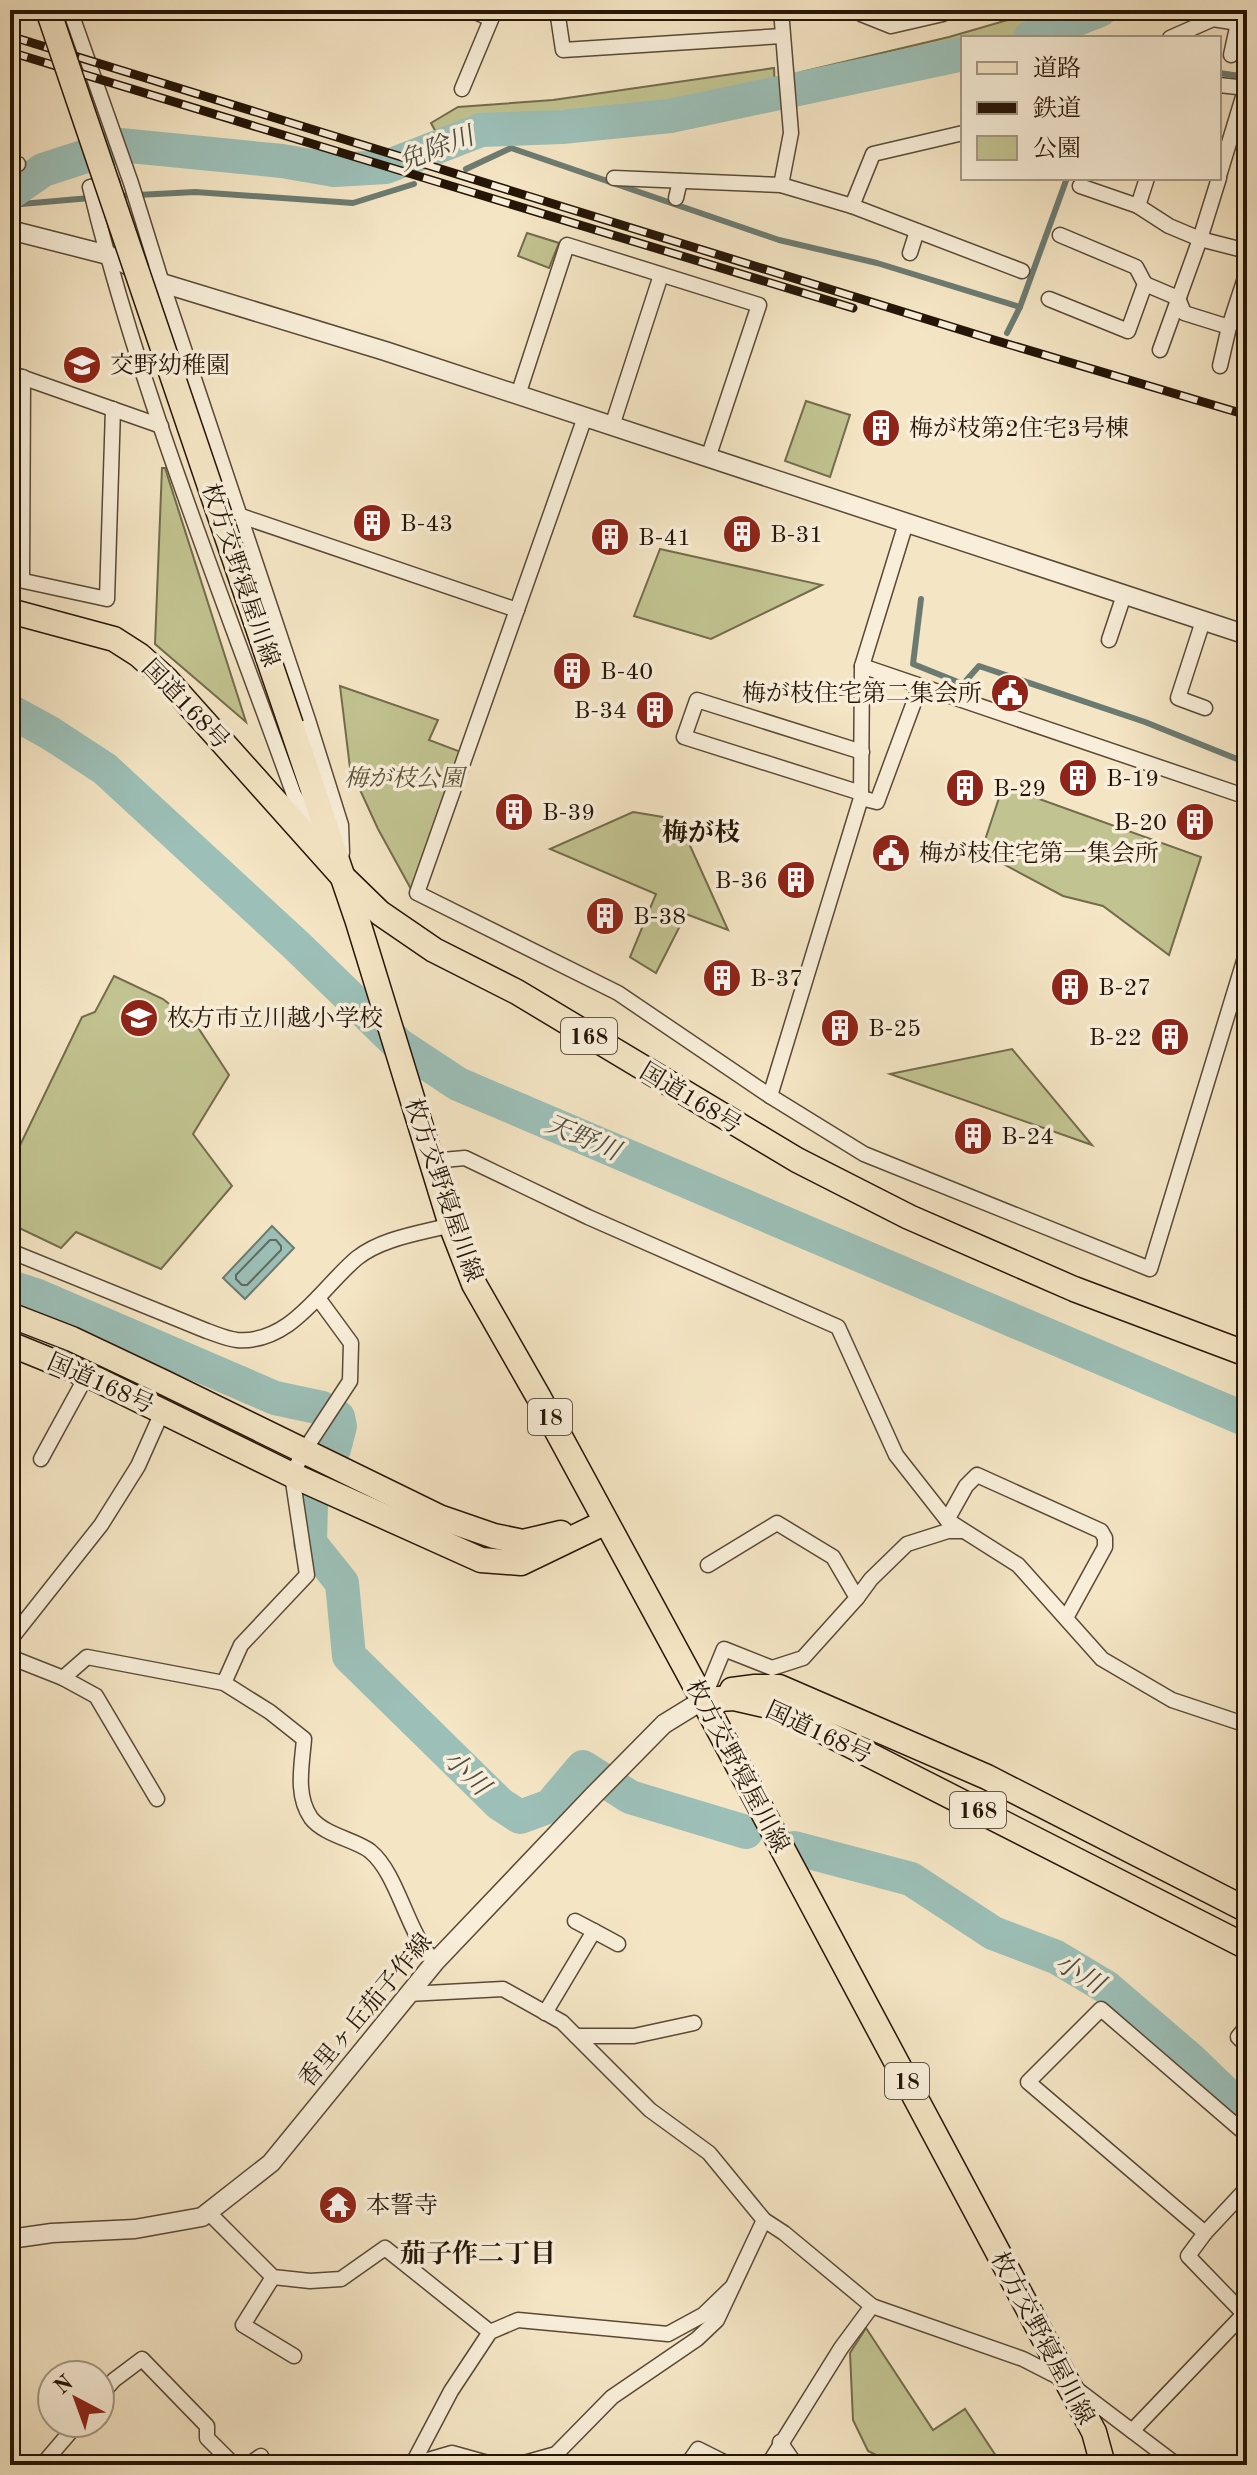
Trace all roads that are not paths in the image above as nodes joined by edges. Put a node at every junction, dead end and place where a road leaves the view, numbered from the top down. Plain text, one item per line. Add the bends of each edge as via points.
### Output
1 (48, 10) edge
2 (70, 10) edge
3 (148, 10) edge
4 (161, 10) edge
5 (471, 10) edge
6 (557, 10) edge
7 (781, 10) edge
8 (945, 10) edge
9 (493, 14) edge
10 (871, 14) edge
11 (1241, 17) edge
12 (782, 36) junction
13 (1175, 36) edge
14 (1231, 55) dead end
15 (1221, 85) edge
16 (1246, 88) edge
17 (462, 89) dead end
18 (961, 133) edge
19 (1221, 170) edge
20 (614, 178) dead end
21 (1146, 180) edge
22 (1218, 180) edge
23 (130, 181) junction
24 (680, 181) junction
25 (781, 185) junction
26 (1080, 186) dead end
27 (676, 198) dead end
28 (852, 206) junction
29 (1138, 206) junction
30 (10, 230) edge
31 (917, 231) junction
32 (1060, 235) dead end
33 (1200, 239) junction
34 (1247, 251) edge
35 (910, 253) dead end
36 (108, 255) junction
37 (1022, 271) dead end
38 (1247, 272) edge
39 (661, 275) junction
40 (162, 283) junction
41 (1145, 284) junction
42 (1178, 298) junction
43 (1049, 299) dead end
44 (1229, 327) junction
45 (1160, 350) dead end
46 (1220, 366) dead end
47 (17, 375) edge
48 (518, 395) junction
49 (113, 409) junction
50 (585, 417) junction
51 (161, 426) junction
52 (612, 426) junction
53 (708, 458) junction
54 (241, 516) junction
55 (906, 523) junction
56 (16, 579) edge
57 (1124, 595) junction
58 (517, 610) junction
59 (10, 611) edge
60 (1203, 621) junction
61 (1247, 635) edge
62 (1109, 640) dead end
63 (862, 666) junction
64 (920, 686) junction
65 (1205, 708) dead end
66 (862, 752) junction
67 (861, 796) junction
68 (1247, 797) edge
69 (343, 877) junction
70 (1247, 951) edge
71 (770, 1096) junction
72 (431, 1161) junction
73 (451, 1225) junction
74 (10, 1251) edge
75 (318, 1298) junction
76 (10, 1315) edge
77 (10, 1344) edge
78 (1247, 1354) edge
79 (87, 1375) junction
80 (163, 1410) junction
81 (304, 1451) junction
82 (41, 1459) dead end
83 (292, 1475) junction
84 (947, 1520) junction
85 (606, 1522) junction
86 (965, 1531) junction
87 (708, 1565) dead end
88 (857, 1598) junction
89 (1066, 1618) junction
90 (10, 1640) edge
91 (10, 1657) edge
92 (803, 1658) junction
93 (63, 1678) junction
94 (224, 1683) junction
95 (779, 1687) junction
96 (703, 1700) junction
97 (1246, 1721) edge
98 (157, 1799) dead end
99 (1247, 1910) edge
100 (575, 1921) dead end
101 (594, 1931) junction
102 (618, 1944) dead end
103 (1247, 1947) edge
104 (435, 1962) junction
105 (408, 1994) junction
106 (545, 2013) junction
107 (694, 2023) dead end
108 (1247, 2026) edge
109 (576, 2036) junction
110 (1247, 2046) edge
111 (1247, 2135) edge
112 (1247, 2188) edge
113 (208, 2212) junction
114 (764, 2220) junction
115 (1205, 2233) junction
116 (10, 2239) edge
117 (273, 2277) junction
118 (731, 2288) junction
119 (872, 2306) junction
120 (1245, 2315) edge
121 (490, 2332) junction
122 (294, 2356) dead end
123 (116, 2378) edge
124 (1066, 2381) junction
125 (1132, 2431) junction
126 (64, 2439) edge
127 (780, 2442) junction
128 (261, 2456) dead end
129 (560, 2459) edge
130 (420, 2464) edge
131 (42, 2465) edge
132 (234, 2465) edge
133 (248, 2465) edge
134 (495, 2465) edge
135 (517, 2465) edge
136 (687, 2465) edge
137 (730, 2465) edge
138 (768, 2465) edge
139 (796, 2465) edge
140 (1103, 2465) edge
141 (1177, 2465) edge

1 - 69 main road, 枚方交野寝屋川線 / 18, bridge
2 - 23 street
3 - 4 street
5 - 9 street
6 - 12 street via 563,50
7 - 12 street
8 - 10 street via 891,26
9 - 17 street
11 - 13 street via 1213,19
11 - 14 street
12 - 25 street via 791,133
15 - 16 street
16 - 19 street
18 - 28 street via 873,154
20 - 24 street
21 - 29 street
22 - 33 street
23 - 36 street via 90,187
23 - 40 street
24 - 25 street
24 - 27 street
25 - 28 street
26 - 29 street
28 - 31 street
29 - 33 street
30 - 36 street
31 - 35 street
31 - 37 street
32 - 41 street via 1136,267
33 - 34 street
33 - 42 street
36 - 40 street
36 - 51 street
38 - 44 street
39 - 48 street via 567,245
39 - 52 street
39 - 53 street via 759,305
40 - 48 street
40 - 54 street
41 - 42 street
41 - 43 street via 1128,331
42 - 44 street via 1184,313
42 - 45 street
44 - 46 street
47 - 49 street
47 - 56 street
48 - 50 street
49 - 51 street
49 - 56 street via 107,599
50 - 52 street
50 - 58 street
51 - 69 street via 294,795
52 - 53 street
53 - 55 street
54 - 58 street
54 - 69 street via 341,825
55 - 57 street
55 - 63 street
57 - 60 street
57 - 62 street
58 - 71 street via 417,893 618,993
59 - 69 main road, 国道168号 / 168 via 114,639 139,655
60 - 61 street
60 - 65 street via 1178,698
63 - 64 street
63 - 66 street
64 - 67 street via 877,802
64 - 68 street
66 - 67 street
66 - 67 street via 697,700 684,737
67 - 71 street
69 - 72 main road, 枚方交野寝屋川線 / 18
69 - 78 main road, 国道168号 / 168 via 380,913 434,950 517,992 797,1160 909,1217 1074,1289
70 - 71 street via 1150,1269 864,1154
72 - 73 main road, 枚方交野寝屋川線 / 18
72 - 84 street via 465,1158 838,1327 896,1455
73 - 75 street via 359,1256
73 - 85 main road, 枚方交野寝屋川線 / 18 via 474,1284
74 - 75 street via 238,1340 292,1324
75 - 81 street via 351,1343 350,1381
76 - 81 main road, 国道168号 via 72,1339
77 - 79 main road, 国道168号
79 - 80 main road, 国道168号
79 - 82 street
80 - 83 main road, 国道168号
80 - 90 street via 138,1466 101,1525
81 - 83 street
81 - 85 main road, 国道168号 via 439,1517 494,1536 523,1542
83 - 85 main road, 国道168号 via 481,1560 521,1563
83 - 94 street via 307,1575 241,1645
84 - 86 street
84 - 89 street via 977,1475 1101,1531 1105,1547
85 - 96 main road, 枚方交野寝屋川線 / 18
86 - 88 street via 907,1544
86 - 89 street via 1018,1565
87 - 88 street via 777,1523 833,1557
88 - 92 street
89 - 97 street via 1102,1659 1172,1700
91 - 93 street
92 - 95 street
92 - 96 street via 772,1668 724,1649
93 - 94 street via 87,1657
93 - 98 street via 96,1696
94 - 104 street via 304,1739 300,1789 312,1819 370,1851 388,1876 421,1948
95 - 96 main road, 国道168号 / 168 via 733,1690
95 - 99 main road, 国道168号 / 168 via 987,1777
96 - 103 main road, 国道168号 / 168 via 734,1698 777,1708
96 - 104 street, 香里ヶ丘茄子作線 via 664,1724
96 - 124 main road, 枚方交野寝屋川線 / 18
100 - 101 street
101 - 102 street
101 - 106 street
104 - 105 street, 香里ヶ丘茄子作線
105 - 106 street via 503,1989
105 - 113 street, 香里ヶ丘茄子作線 via 271,2163
106 - 109 street
107 - 109 street via 634,2036
108 - 110 street via 1238,2037
109 - 114 street via 650,2110 709,2153
111 - 115 street via 1101,2009 1028,2082
112 - 115 street
113 - 116 street, 香里ヶ丘茄子作線 via 135,2229
113 - 117 street
114 - 118 street
114 - 119 street
115 - 120 street via 1188,2256
117 - 121 street via 341,2279 385,2248
117 - 122 street via 243,2325
118 - 121 street via 703,2315 668,2334 518,2320
118 - 129 street via 717,2320 612,2397
119 - 124 street via 1023,2359
119 - 127 street
120 - 125 street
121 - 130 street via 451,2391
123 - 132 street via 142,2359 207,2426 207,2438
124 - 125 street
124 - 140 main road, 枚方交野寝屋川線 / 18 via 1094,2432
125 - 141 street
126 - 131 street
127 - 138 street
127 - 139 street
128 - 133 street
129 - 135 street
130 - 134 street via 452,2453
136 - 137 street via 698,2449

